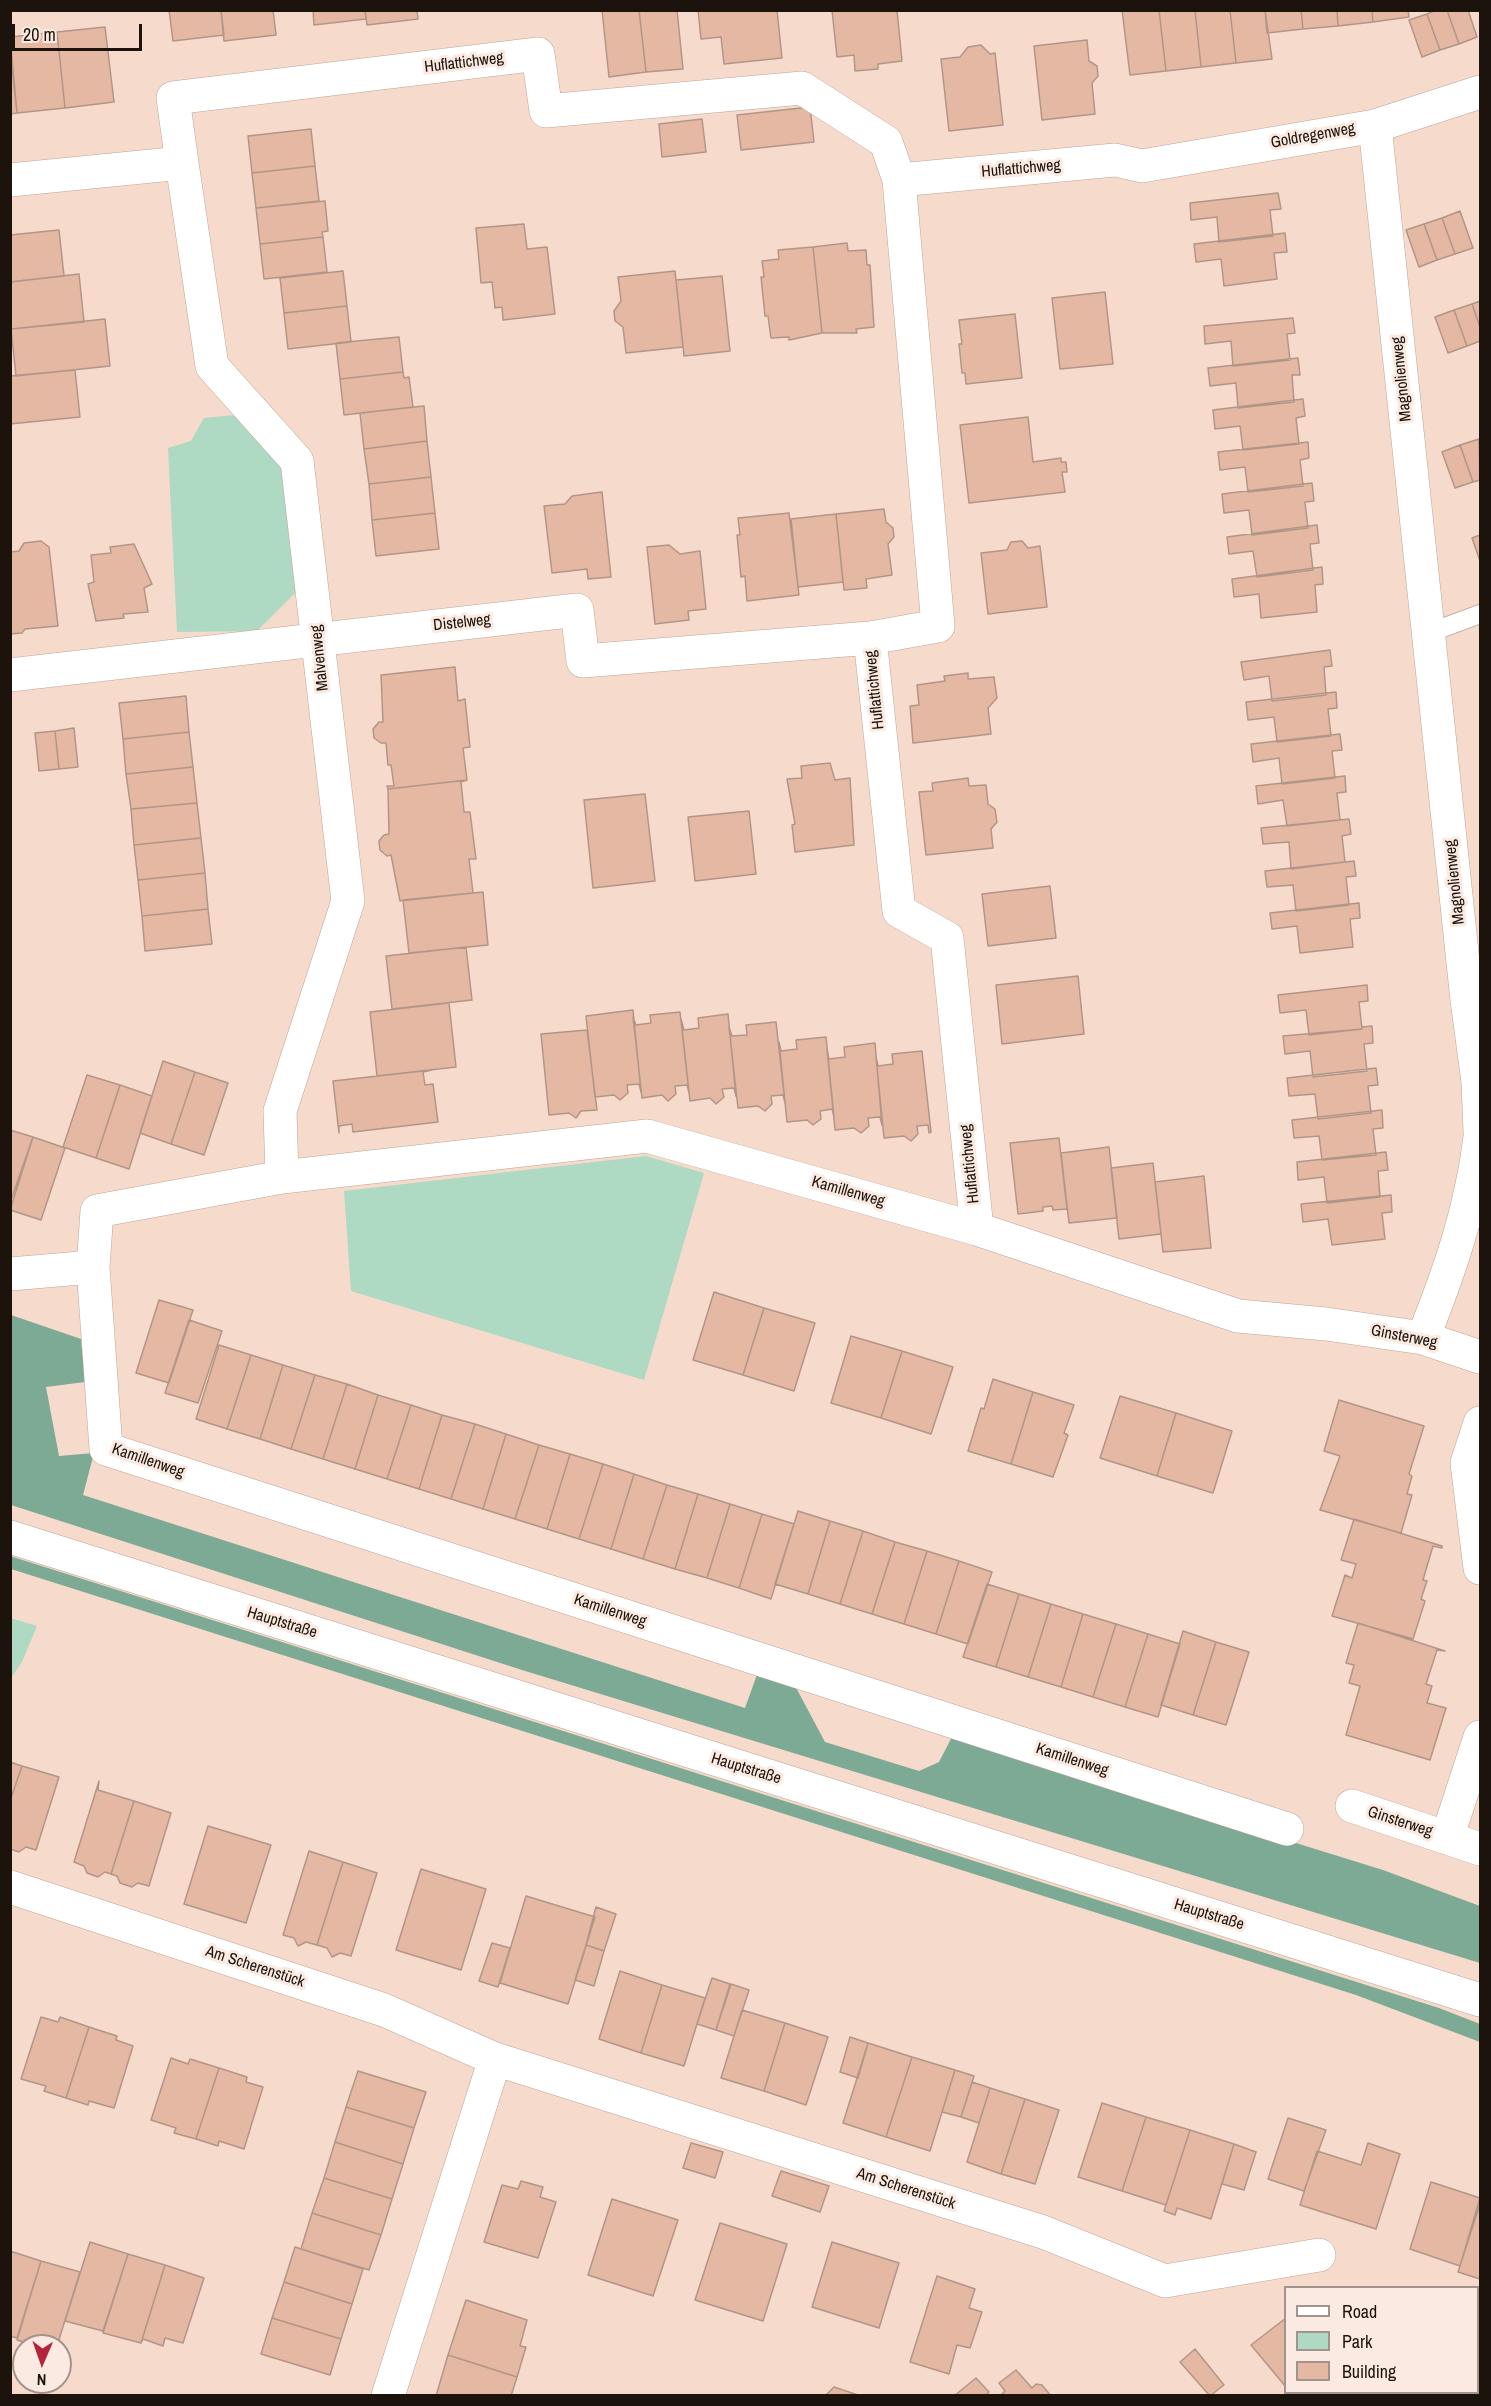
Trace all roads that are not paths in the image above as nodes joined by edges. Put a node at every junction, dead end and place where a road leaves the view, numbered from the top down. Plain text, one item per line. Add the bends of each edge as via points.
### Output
1 (1480, 92) edge
2 (1375, 126) junction
3 (182, 163) junction
4 (1142, 166) joint
5 (10, 180) edge
6 (899, 180) junction
7 (1480, 614) edge
8 (1429, 633) junction
9 (870, 638) junction
10 (318, 639) junction
11 (10, 675) edge
12 (1480, 1132) edge
13 (1480, 1137) edge
14 (282, 1177) junction
15 (977, 1229) junction
16 (93, 1267) junction
17 (10, 1274) edge
18 (1326, 1324) joint
19 (1423, 1338) junction
20 (1480, 1357) edge
21 (1480, 1423) edge
22 (10, 1537) edge
23 (1480, 1568) edge
24 (1480, 1737) edge
25 (1352, 1806) dead end
26 (1287, 1829) dead end
27 (1448, 1838) junction
28 (1480, 1849) edge
29 (10, 1887) edge
30 (1480, 2000) edge
31 (495, 2059) junction
32 (1319, 2255) dead end
33 (388, 2396) edge

1 - 2 street, Goldregenweg
2 - 4 street, Goldregenweg
2 - 8 street, Magnolienweg
3 - 5 street
3 - 6 street, Huflattichweg via 173,98 538,54 546,111 802,88 886,142
3 - 10 street, Malvenweg via 212,366 297,461
4 - 6 street, Huflattichweg via 1115,160
6 - 9 street, Huflattichweg via 938,626
7 - 8 lane
8 - 12 street, Magnolienweg via 1478,1082
9 - 10 street, Distelweg via 583,661 577,610
9 - 15 street, Huflattichweg via 899,910 946,938
10 - 11 street, Distelweg
10 - 14 street, Malvenweg via 348,901 280,1111
13 - 19 street via 1476,1172 1454,1260
14 - 15 street, Kamillenweg via 648,1136
14 - 16 street, Kamillenweg via 97,1211
15 - 18 street, Kamillenweg via 1238,1316
16 - 17 street
16 - 26 street, Kamillenweg via 106,1449
18 - 19 street, Ginsterweg
19 - 20 street, Ginsterweg
21 - 23 street via 1467,1463
22 - 30 street, Hauptstraße
24 - 27 street, Ginsterweg
25 - 27 street, Ginsterweg
27 - 28 street, Ginsterweg
29 - 31 street, Am Scherenstück via 384,2010
31 - 32 street, Am Scherenstück via 1043,2232 1165,2282
31 - 33 street

